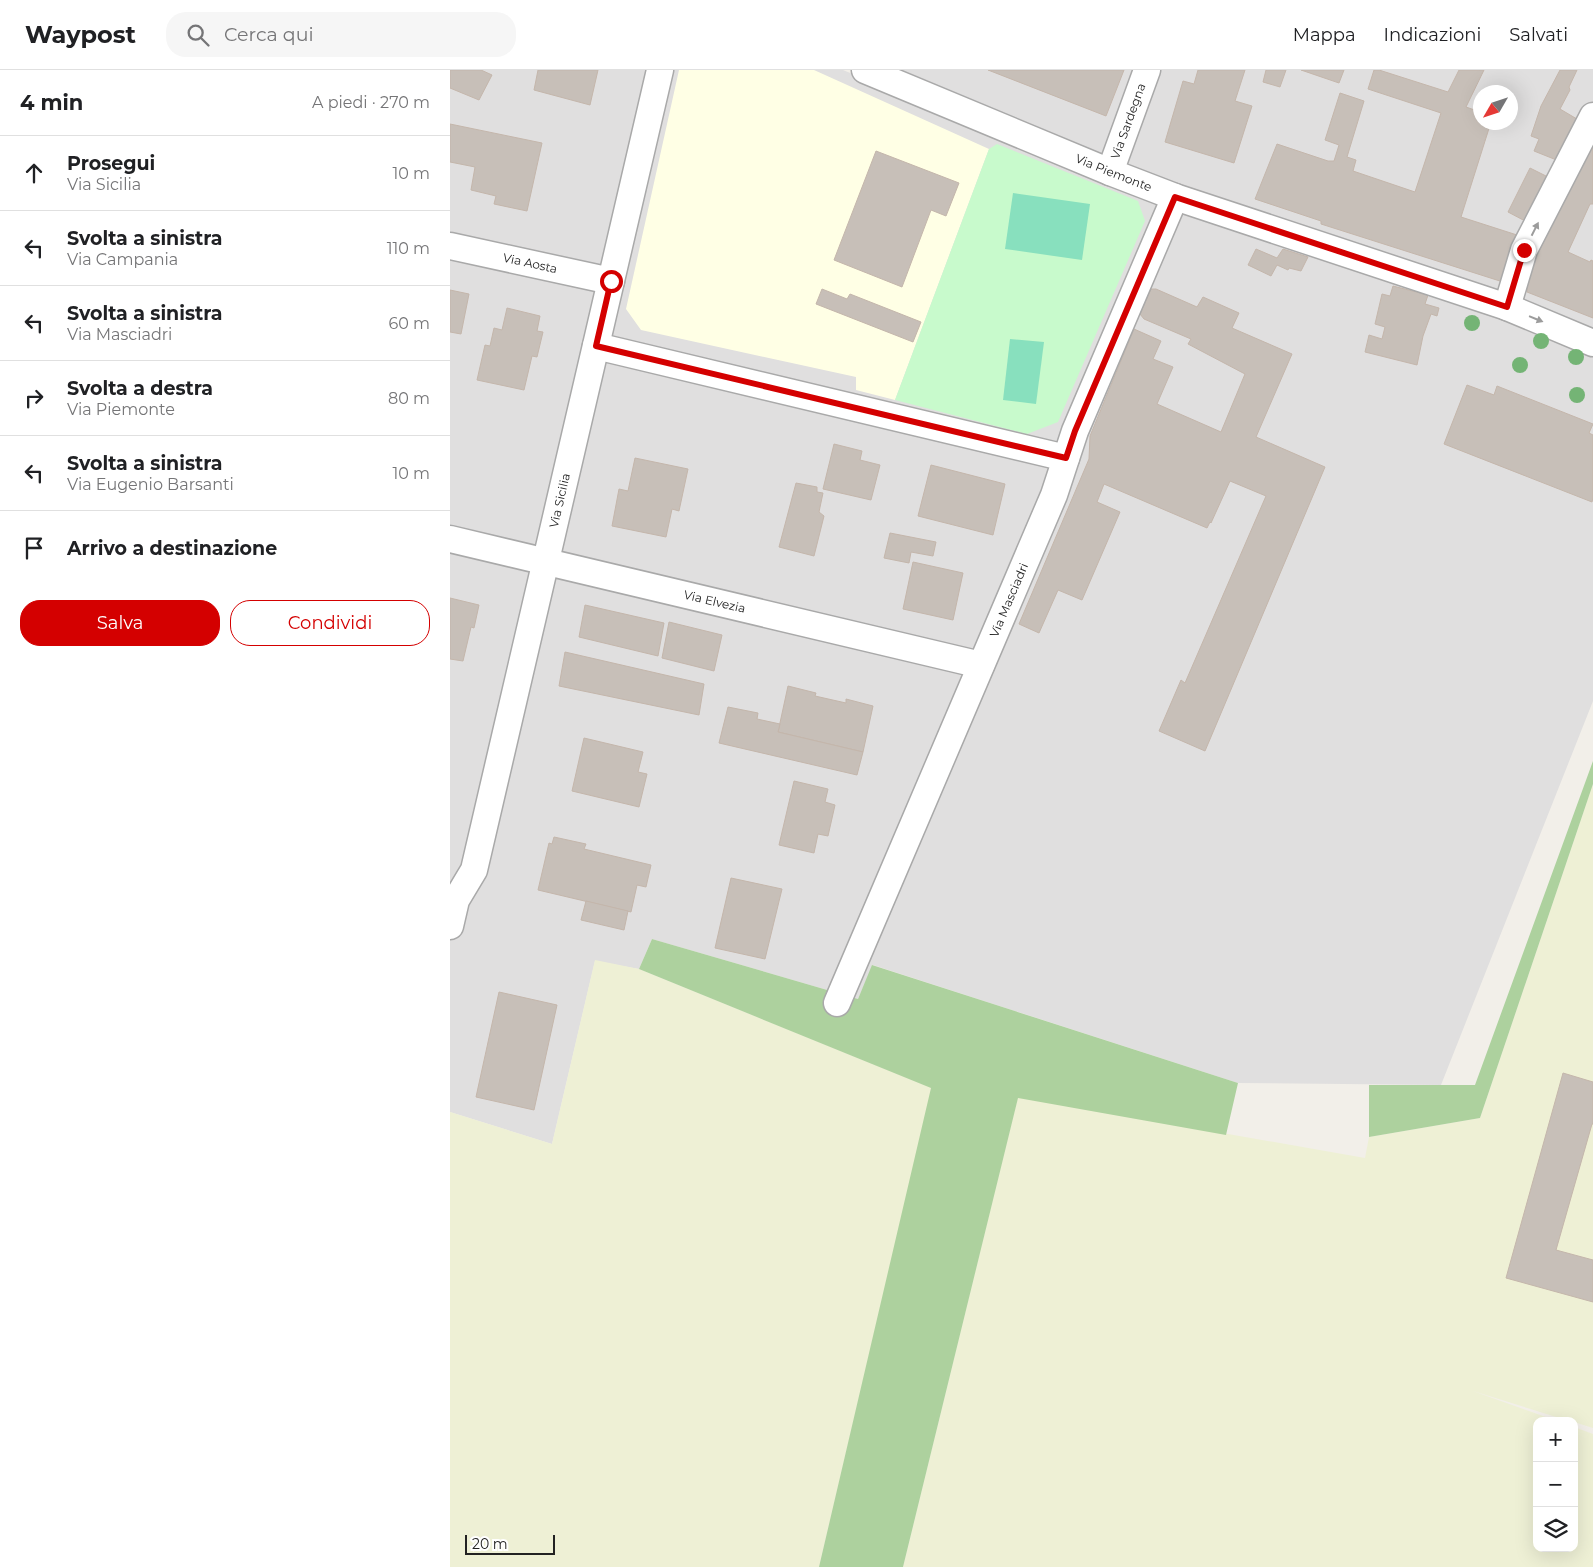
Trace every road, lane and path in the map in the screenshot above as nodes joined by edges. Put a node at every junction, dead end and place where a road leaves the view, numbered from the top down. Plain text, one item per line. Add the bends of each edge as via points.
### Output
1 (660, 70) edge
2 (865, 70) edge
3 (1147, 70) edge
4 (1593, 116) edge
5 (1110, 172) junction
6 (1175, 197) junction
7 (450, 246) edge
8 (611, 281) junction
9 (1507, 307) junction
10 (1593, 342) edge
11 (596, 346) junction
12 (1066, 458) junction
13 (450, 539) edge
14 (546, 561) junction
15 (981, 665) junction
16 (450, 926) edge
17 (837, 1003) dead end

1 - 8 street, Via Sicilia
2 - 5 street, Via Piemonte
3 - 5 street, Via Sardegna
9 -> 4 street via 1524,250
5 - 6 street, Via Piemonte
6 - 9 street, Via Piemonte
6 - 12 street, Via Masciadri
7 - 8 street, Via Aosta
8 - 11 street, Via Sicilia
9 -> 10 street, Via Piemonte
11 - 12 street
11 - 14 street, Via Sicilia
12 - 15 street, Via Masciadri via 1054,495
13 - 14 street, Via Elvezia
14 - 15 street, Via Elvezia
14 - 16 street, Via Sicilia via 474,870 456,900
15 - 17 street, Via Masciadri

